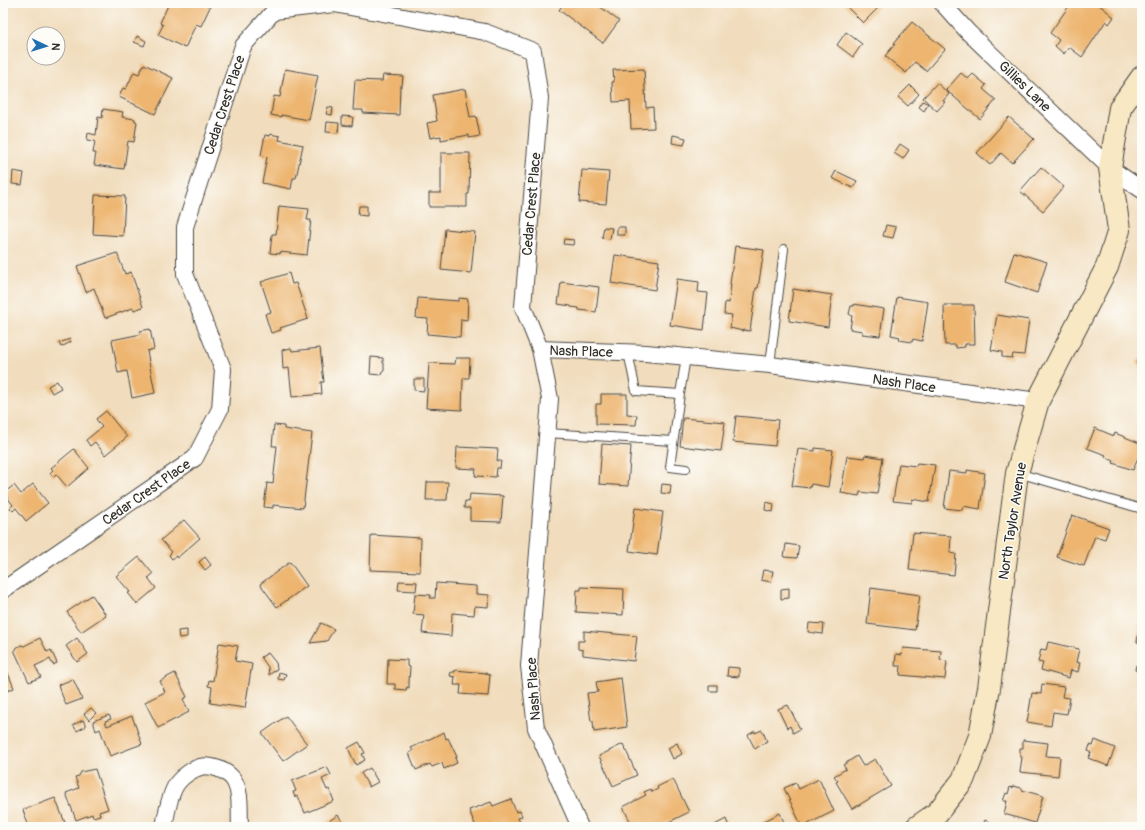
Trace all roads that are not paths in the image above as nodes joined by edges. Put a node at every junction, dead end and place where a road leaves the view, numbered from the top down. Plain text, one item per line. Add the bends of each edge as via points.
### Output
1 (942, 3) edge
2 (1142, 77) edge
3 (1110, 168) junction
4 (1142, 190) edge
5 (784, 249) dead end
6 (540, 349) junction
7 (628, 352) junction
8 (686, 357) junction
9 (770, 366) junction
10 (680, 394) junction
11 (1038, 401) junction
12 (547, 433) junction
13 (673, 441) junction
14 (686, 468) dead end
15 (1017, 473) junction
16 (1142, 509) edge
17 (3, 590) edge
18 (164, 827) edge
19 (240, 827) edge
20 (580, 827) edge
21 (917, 827) edge

1 - 3 street, Gillies Lane via 968,32
2 - 3 street, North Taylor Avenue via 1120,108
3 - 4 street, Gillies Lane
3 - 11 street, North Taylor Avenue via 1119,230 1107,267
5 - 9 lane
6 - 7 street, Nash Place
6 - 12 street, Nash Place via 550,399
6 - 17 street, Cedar Crest Place via 523,307 540,98 534,51 485,32 334,4 274,11 243,46 185,227 185,274 223,369 220,409 195,458
7 - 8 street, Nash Place
7 - 10 lane via 636,391
8 - 9 street, Nash Place
8 - 10 lane
9 - 11 street, Nash Place
10 - 13 lane
11 - 15 street, North Taylor Avenue
12 - 13 lane
12 - 20 street, Nash Place via 529,666 536,728
13 - 14 lane via 670,467
15 - 16 lane
15 - 21 street, North Taylor Avenue via 990,680 980,736 963,780 937,812
18 - 19 street via 178,781 200,767 212,767 222,770 232,778 237,789

